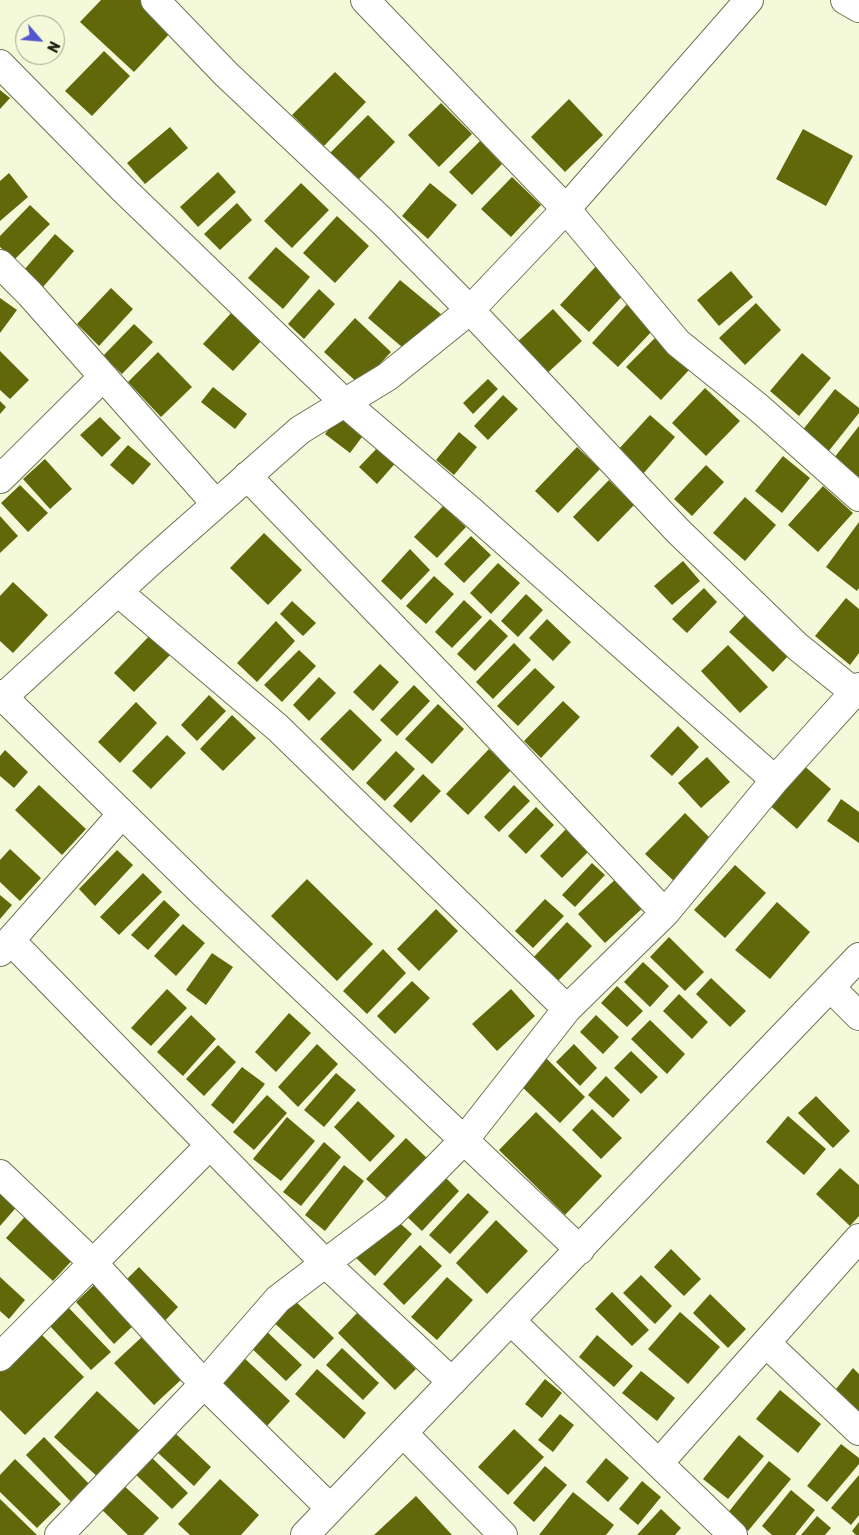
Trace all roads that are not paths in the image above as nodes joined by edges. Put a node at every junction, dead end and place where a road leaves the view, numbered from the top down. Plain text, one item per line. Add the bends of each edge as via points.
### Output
1 (155, 0) edge
2 (365, 0) edge
3 (749, 0) edge
4 (845, 0) edge
5 (859, 8) edge
6 (0, 64) edge
7 (566, 209) junction
8 (0, 264) edge
9 (470, 310) junction
10 (103, 377) junction
11 (345, 403) junction
12 (247, 476) junction
13 (0, 479) edge
14 (859, 497) edge
15 (216, 504) junction
16 (118, 592) junction
17 (857, 689) edge
18 (1, 697) edge
19 (775, 780) junction
20 (122, 814) junction
21 (665, 913) junction
22 (6, 946) edge
23 (859, 957) edge
24 (831, 988) junction
25 (566, 1009) junction
26 (859, 1016) edge
27 (465, 1140) junction
28 (210, 1145) junction
29 (0, 1174) edge
30 (859, 1238) edge
31 (580, 1250) junction
32 (93, 1263) junction
33 (325, 1263) junction
34 (511, 1321) junction
35 (766, 1343) junction
36 (0, 1357) edge
37 (452, 1382) junction
38 (204, 1384) junction
39 (859, 1431) edge
40 (403, 1433) junction
41 (659, 1463) junction
42 (330, 1508) junction
43 (59, 1535) edge
44 (305, 1535) edge
45 (503, 1535) edge
46 (733, 1535) edge

1 - 9 street via 226,74 383,222
2 - 7 street
3 - 7 street
4 - 5 street
6 - 11 street via 122,189
7 - 9 street
7 - 14 street via 678,343 759,408
8 - 10 street
9 - 11 street via 387,378
9 - 17 street via 678,531 798,647
10 - 13 street
10 - 15 street
11 - 12 street via 300,430
11 - 19 street
12 - 15 street
12 - 21 street
15 - 16 street
16 - 18 street
16 - 25 street via 278,728
17 - 19 street
18 - 20 street
19 - 21 street
20 - 22 street
20 - 27 street
21 - 25 street
22 - 28 street
23 - 24 street
24 - 26 street
24 - 31 street
25 - 27 street
27 - 31 street
27 - 33 street via 393,1212
28 - 32 street
28 - 33 street
29 - 32 street
30 - 35 street
31 - 34 street
32 - 36 street
32 - 38 street
33 - 37 street
33 - 38 street via 278,1298
34 - 37 street
34 - 41 street
35 - 39 street
35 - 41 street
37 - 40 street
38 - 42 street
38 - 43 street
40 - 42 street
40 - 45 street
41 - 46 street
42 - 44 street

